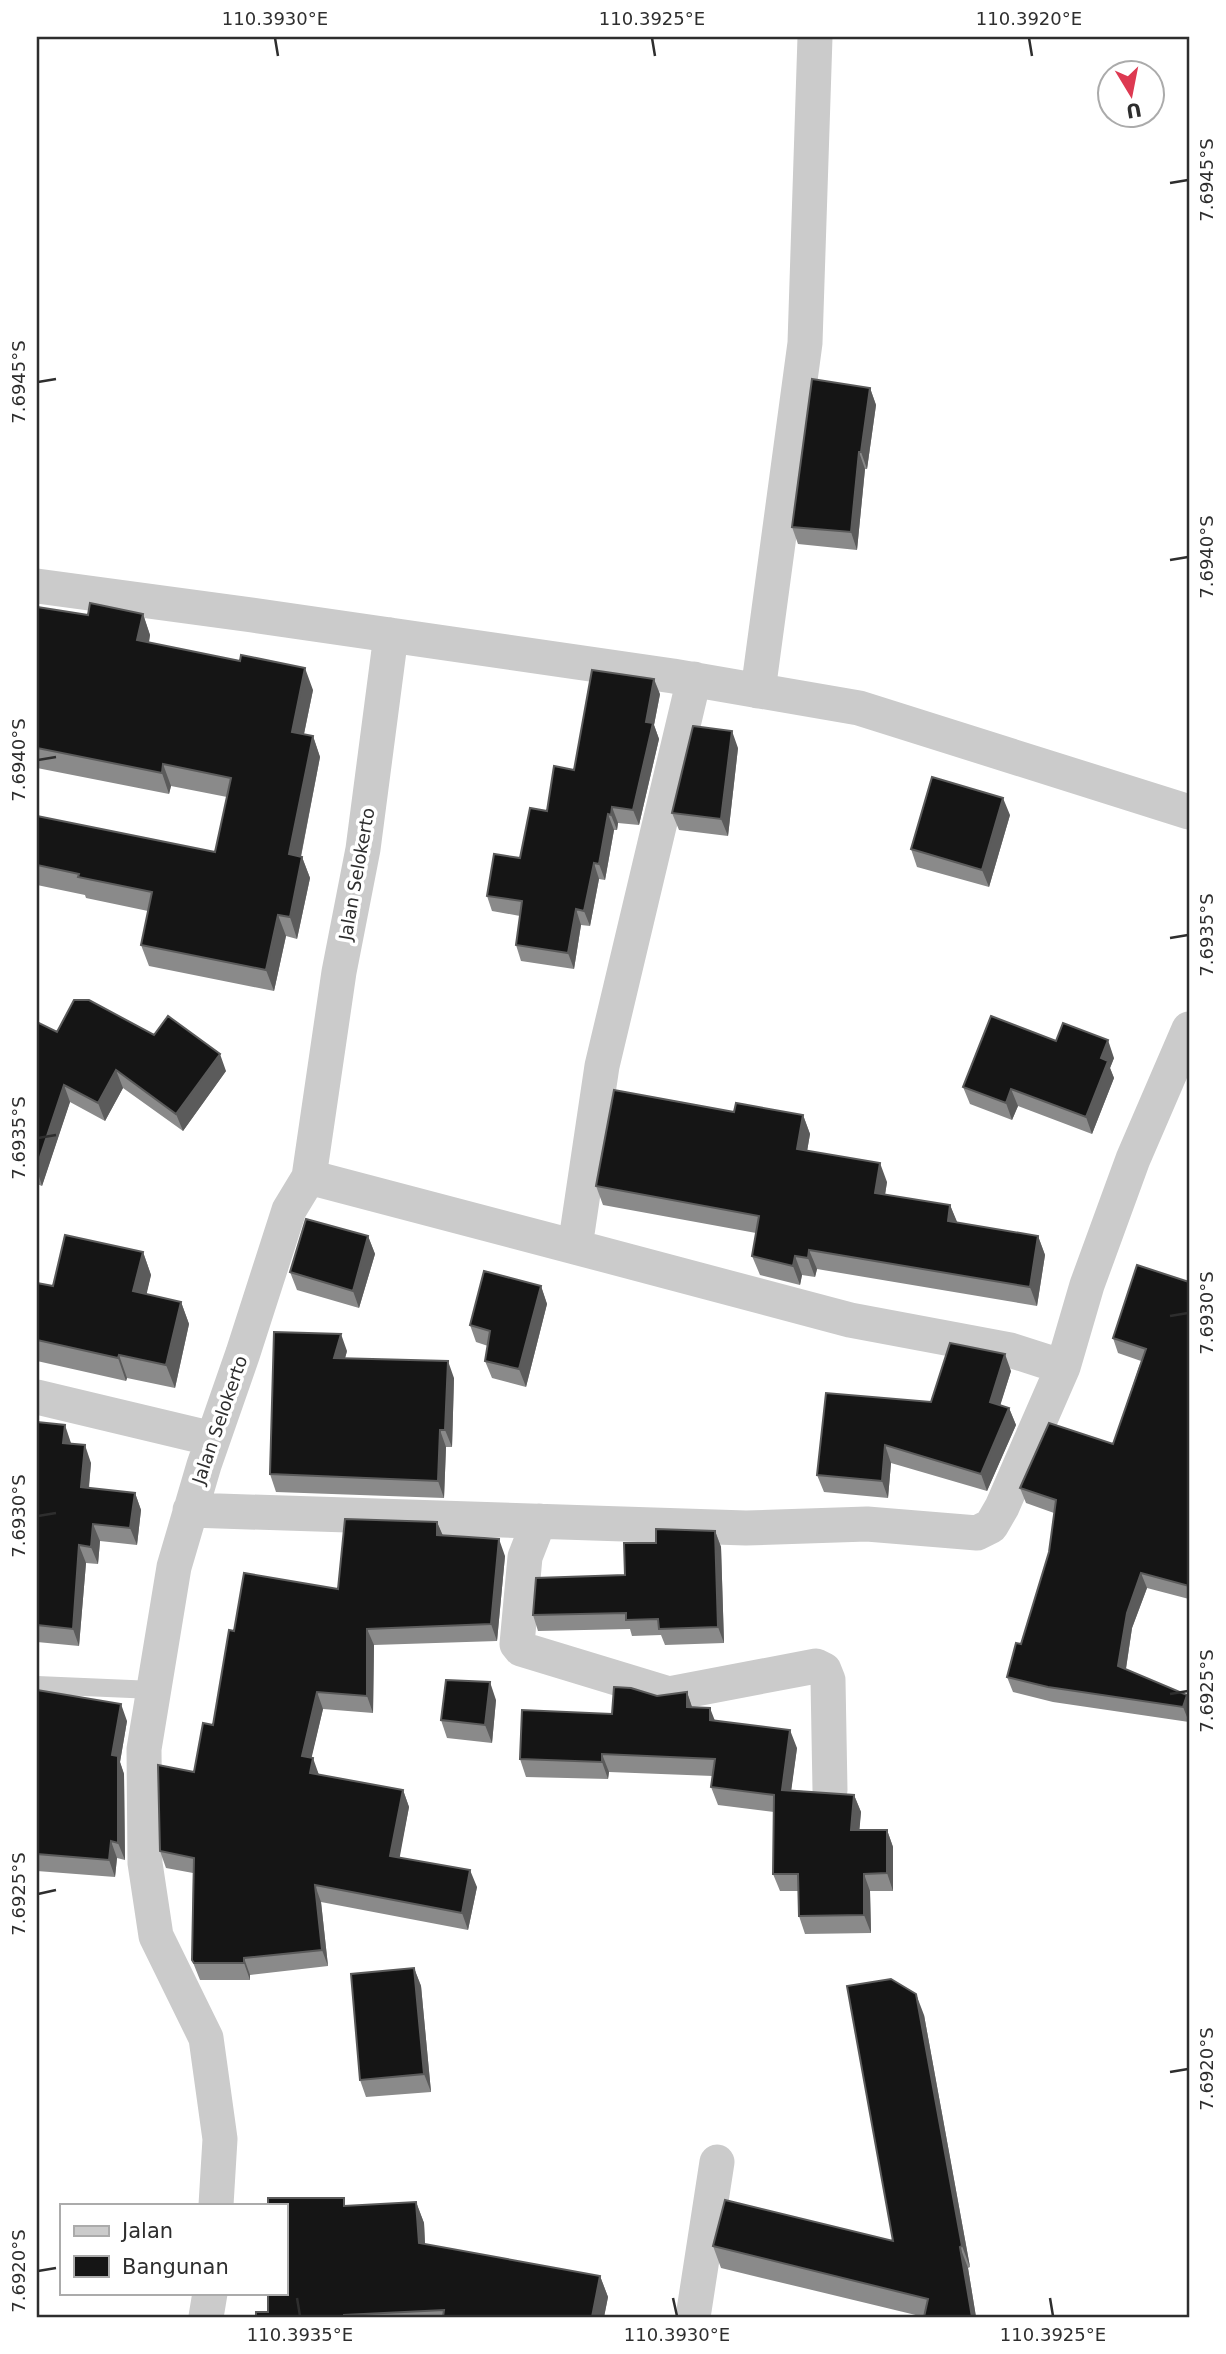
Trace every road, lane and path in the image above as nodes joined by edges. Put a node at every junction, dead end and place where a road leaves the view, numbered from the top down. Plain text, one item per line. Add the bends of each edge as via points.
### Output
1 (815, 37) edge
2 (37, 586) edge
3 (391, 635) junction
4 (694, 679) junction
5 (758, 691) junction
6 (1189, 813) edge
7 (1189, 1029) edge
8 (309, 1177) junction
9 (575, 1247) junction
10 (1063, 1367) junction
11 (37, 1397) edge
12 (213, 1439) junction
13 (190, 1510) junction
14 (539, 1521) junction
15 (37, 1685) edge
16 (154, 1690) junction
17 (830, 1790) edge
18 (717, 2162) dead end
19 (216, 2204) edge
20 (210, 2294) edge
21 (206, 2317) edge
22 (693, 2317) edge

1 - 5 street via 805,343
2 - 3 street
3 - 4 street
3 - 8 street, Jalan Selokerto via 363,849 339,972
4 - 5 street
4 - 9 street via 602,1066
5 - 6 street via 859,708
7 - 10 street via 1128,1172
8 - 9 street
8 - 12 street, Jalan Selokerto via 289,1210
9 - 10 street via 850,1320 1010,1350
10 - 14 street via 1002,1507 991,1526 977,1533 867,1524 746,1528
11 - 12 street
12 - 13 street, Jalan Selokerto
13 - 14 street
13 - 16 street, Jalan Selokerto via 174,1567
14 - 17 street via 525,1557 517,1644 521,1649 669,1694 816,1666 828,1680
15 - 16 lane
16 - 19 street, Jalan Selokerto via 144,1749 145,1863 156,1936 206,2038 220,2139
18 - 22 street
20 - 21 street

